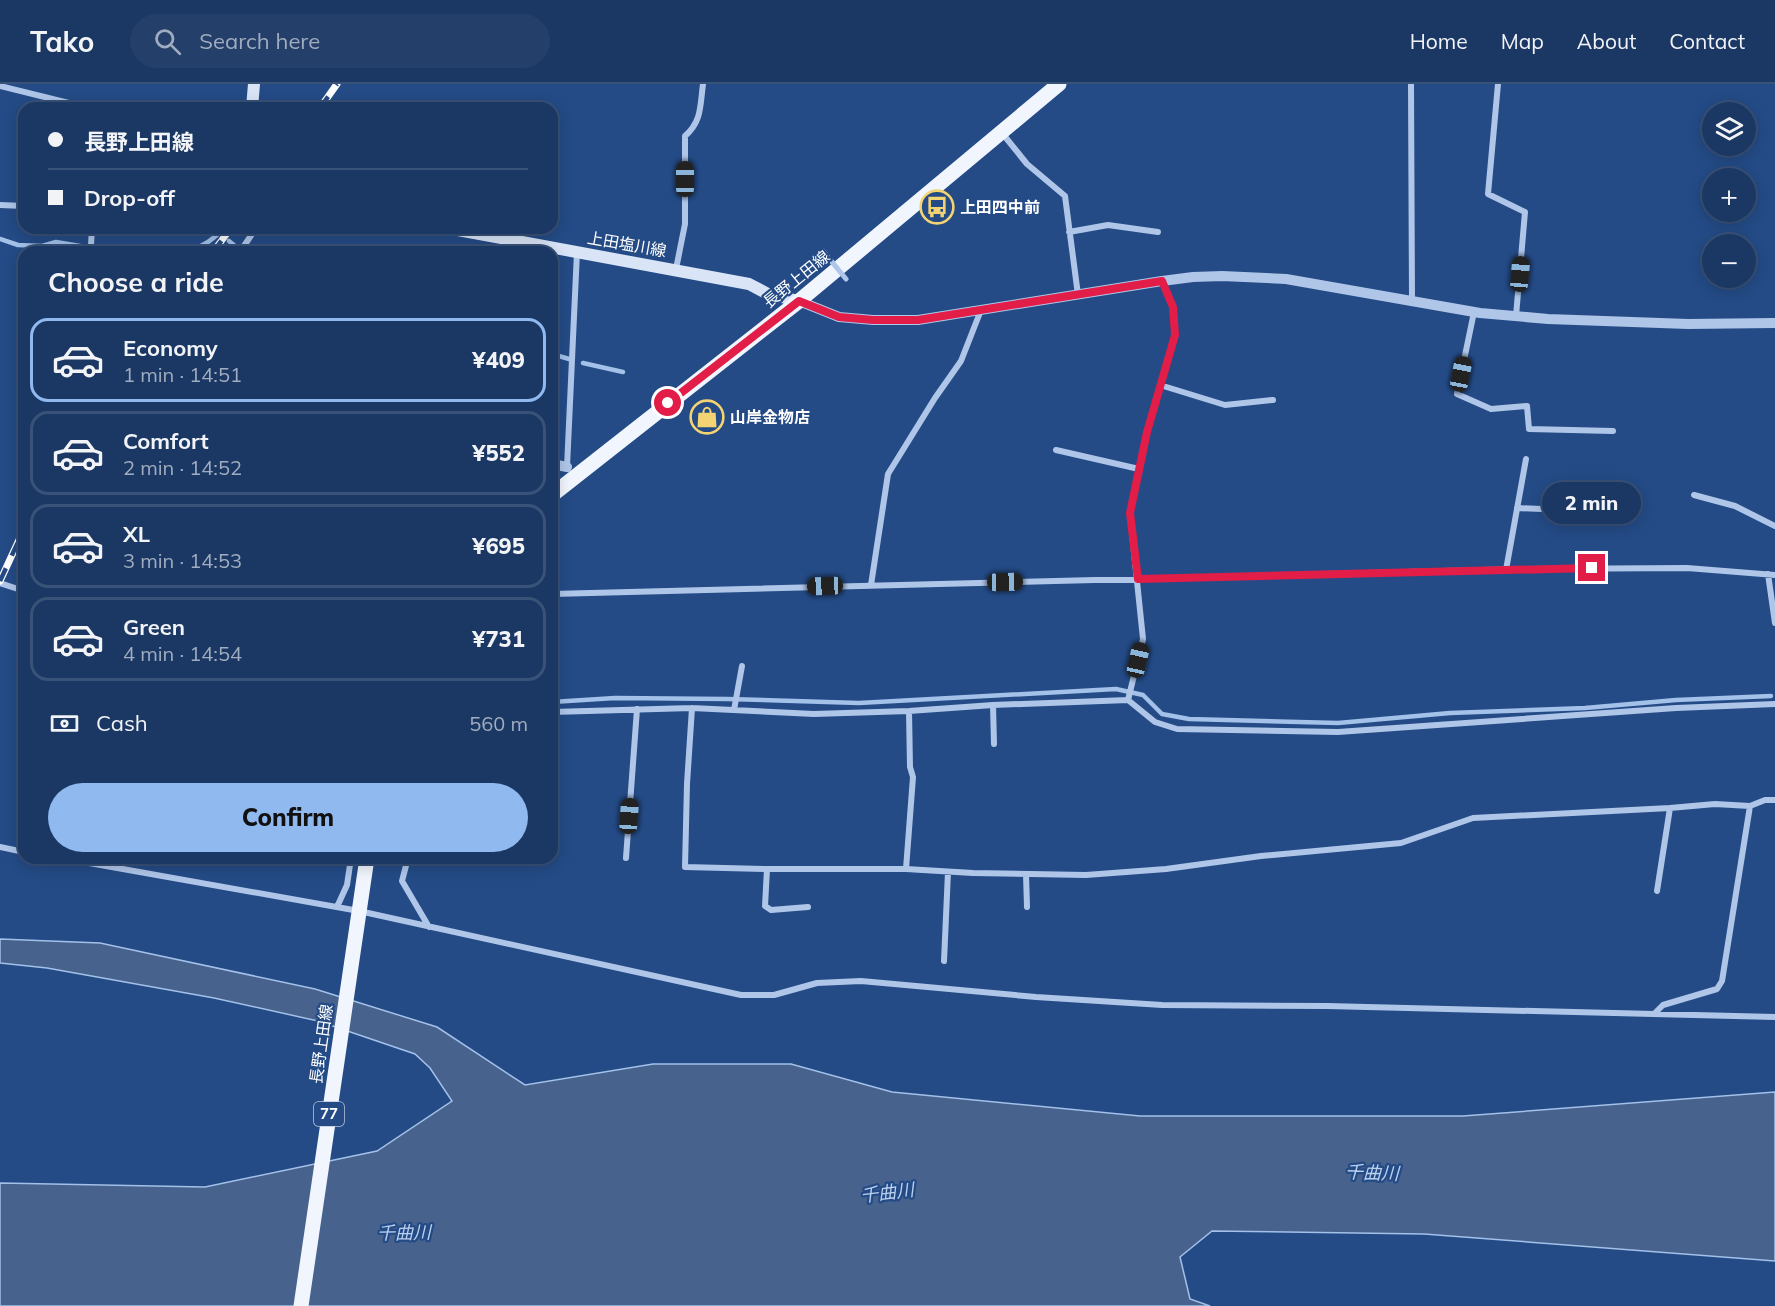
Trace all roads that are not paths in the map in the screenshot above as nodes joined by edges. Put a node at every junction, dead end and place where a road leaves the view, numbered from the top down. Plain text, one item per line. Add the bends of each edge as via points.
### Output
1 (254, 84) edge
2 (703, 84) edge
3 (1059, 84) edge
4 (1411, 84) edge
5 (1498, 84) edge
6 (0, 86) edge
7 (65, 102) edge
8 (252, 102) edge
9 (1001, 132) junction
10 (0, 205) edge
11 (18, 206) edge
12 (1069, 232) junction
13 (1158, 232) dead end
14 (480, 234) edge
15 (544, 246) edge
16 (558, 248) edge
17 (823, 251) dead end
18 (577, 252) junction
19 (676, 269) junction
20 (846, 279) dead end
21 (1162, 281) junction
22 (1078, 295) junction
23 (799, 301) junction
24 (1412, 301) junction
25 (981, 310) junction
26 (1474, 312) junction
27 (1516, 316) junction
28 (1775, 323) edge
29 (1160, 385) junction
30 (1273, 400) dead end
31 (1613, 431) dead end
32 (1056, 450) dead end
33 (1526, 459) dead end
34 (558, 467) edge
35 (1139, 469) junction
36 (570, 472) junction
37 (558, 487) edge
38 (1694, 495) dead end
39 (1517, 508) junction
40 (1612, 512) dead end
41 (1775, 526) edge
42 (1506, 570) junction
43 (1772, 575) edge
44 (1138, 579) junction
45 (0, 583) edge
46 (871, 585) junction
47 (18, 589) edge
48 (558, 594) edge
49 (1775, 623) edge
50 (742, 666) dead end
51 (1128, 700) junction
52 (1775, 704) edge
53 (993, 705) junction
54 (692, 708) junction
55 (637, 709) junction
56 (734, 710) junction
57 (909, 711) junction
58 (558, 712) edge
59 (994, 744) dead end
60 (1775, 800) edge
61 (1750, 806) junction
62 (1670, 808) junction
63 (0, 847) edge
64 (18, 851) edge
65 (626, 858) dead end
66 (95, 864) edge
67 (350, 864) edge
68 (366, 864) edge
69 (406, 864) edge
70 (767, 869) junction
71 (906, 869) junction
72 (948, 872) junction
73 (1026, 874) junction
74 (1657, 891) dead end
75 (337, 907) junction
76 (808, 907) dead end
77 (1027, 907) dead end
78 (358, 916) junction
79 (429, 927) junction
80 (944, 961) dead end
81 (1655, 1013) junction
82 (1775, 1017) edge
83 (301, 1306) edge

1 - 8 main road
2 - 19 street via 699,116 695,127 685,136 685,224
3 - 9 main road, 長野上田線
4 - 24 street
5 - 27 street via 1488,194 1526,212
6 - 7 street
9 - 12 street via 1027,164 1065,196
9 - 23 main road, 長野上田線
10 - 11 street
12 - 13 street via 1108,225
12 - 22 street
14 - 15 main road, 上田塩川線
16 - 18 main road, 上田塩川線
17 - 20 street, bridge
18 - 19 main road, 上田塩川線
18 - 36 street
19 - 23 main road, 上田塩川線 via 749,284 768,294
21 - 22 street
21 - 24 street via 1222,276 1286,279
21 - 29 street via 1173,307 1175,335
22 - 25 street
23 - 25 street via 839,317 873,320 918,320
23 - 36 main road, 長野上田線
24 - 26 street
25 - 46 street via 962,361 888,474
26 - 27 street
26 - 31 street via 1457,394 1491,409 1527,406 1529,429
27 - 28 street via 1618,322
29 - 30 street via 1225,405
29 - 35 street
32 - 35 street
33 - 39 street
34 - 36 street
35 - 44 street via 1130,513
36 - 37 main road, 長野上田線
38 - 41 street via 1735,506
39 - 40 street
39 - 42 street
42 - 43 street via 1687,568
42 - 44 street
43 - 49 street
44 - 46 street
44 - 51 street via 1143,639
45 - 47 street
46 - 48 street
50 - 56 street
51 - 52 street via 1155,722 1177,729 1338,732
51 - 53 street
53 - 57 street
53 - 59 street
54 - 55 street
54 - 56 street
54 - 70 street via 685,867
55 - 58 street
55 - 65 street
56 - 57 street via 814,714
57 - 71 street via 913,777
60 - 61 street
61 - 62 street
61 - 81 street via 1722,981 1716,988 1663,1005
62 - 73 street via 1473,818 1401,843 1166,869 1086,875
62 - 74 street
63 - 64 street
66 - 75 street
67 - 75 street via 347,885
68 - 78 main road, 長野上田線 / 77
69 - 79 street via 402,881
70 - 71 street
70 - 76 street via 765,906 771,910
71 - 72 street
72 - 73 street
72 - 80 street
73 - 77 street
75 - 78 street
78 - 79 street
78 - 83 main road, 長野上田線 / 77
79 - 81 street via 741,996 774,995 817,983 861,981 1162,1005
81 - 82 street

